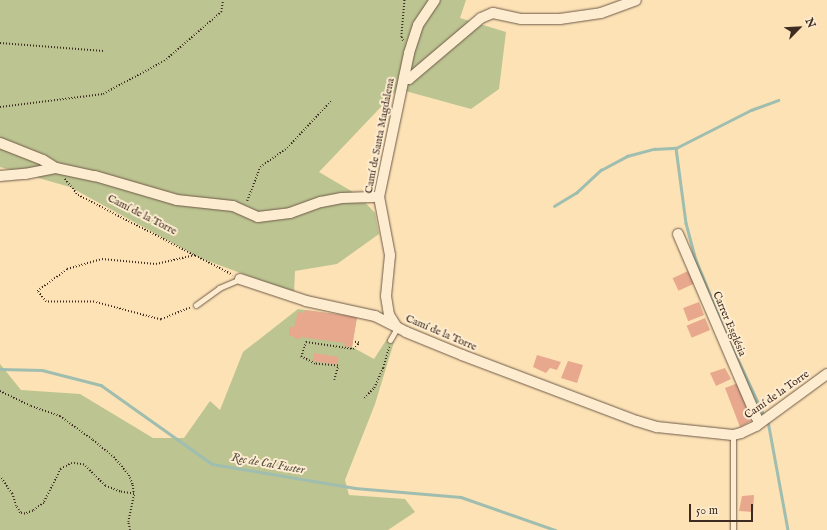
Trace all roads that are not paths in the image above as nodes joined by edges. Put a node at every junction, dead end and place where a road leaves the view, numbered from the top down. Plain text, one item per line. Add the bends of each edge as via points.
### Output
1 (435, 0) edge
2 (636, 0) edge
3 (404, 78) junction
4 (0, 143) edge
5 (56, 168) junction
6 (0, 176) edge
7 (379, 197) junction
8 (678, 234) dead end
9 (240, 278) joint
10 (196, 305) road end
11 (398, 328) junction
12 (390, 340) road end
13 (827, 374) edge
14 (759, 423) junction
15 (733, 435) junction
16 (733, 530) edge

1 - 3 street, Camí de Santa Magdalena via 418,26
2 - 3 street via 601,13 560,19 521,19 493,13 481,18 409,79
3 - 7 street, Camí de Santa Magdalena
4 - 5 street via 43,160
5 - 6 street
5 - 7 street via 95,176 177,200 233,206 258,217 290,213 342,198
7 - 11 street, Camí de Santa Magdalena via 390,255 386,296 389,315
8 - 14 street, Carrer Església
9 - 10 lane via 219,288
9 - 11 street, Camí de la Torre via 306,301 375,316
11 - 12 lane
11 - 15 street, Camí de la Torre via 636,421 657,427
13 - 14 street, Camí de la Torre
14 - 15 street, Camí de la Torre
15 - 16 lane

